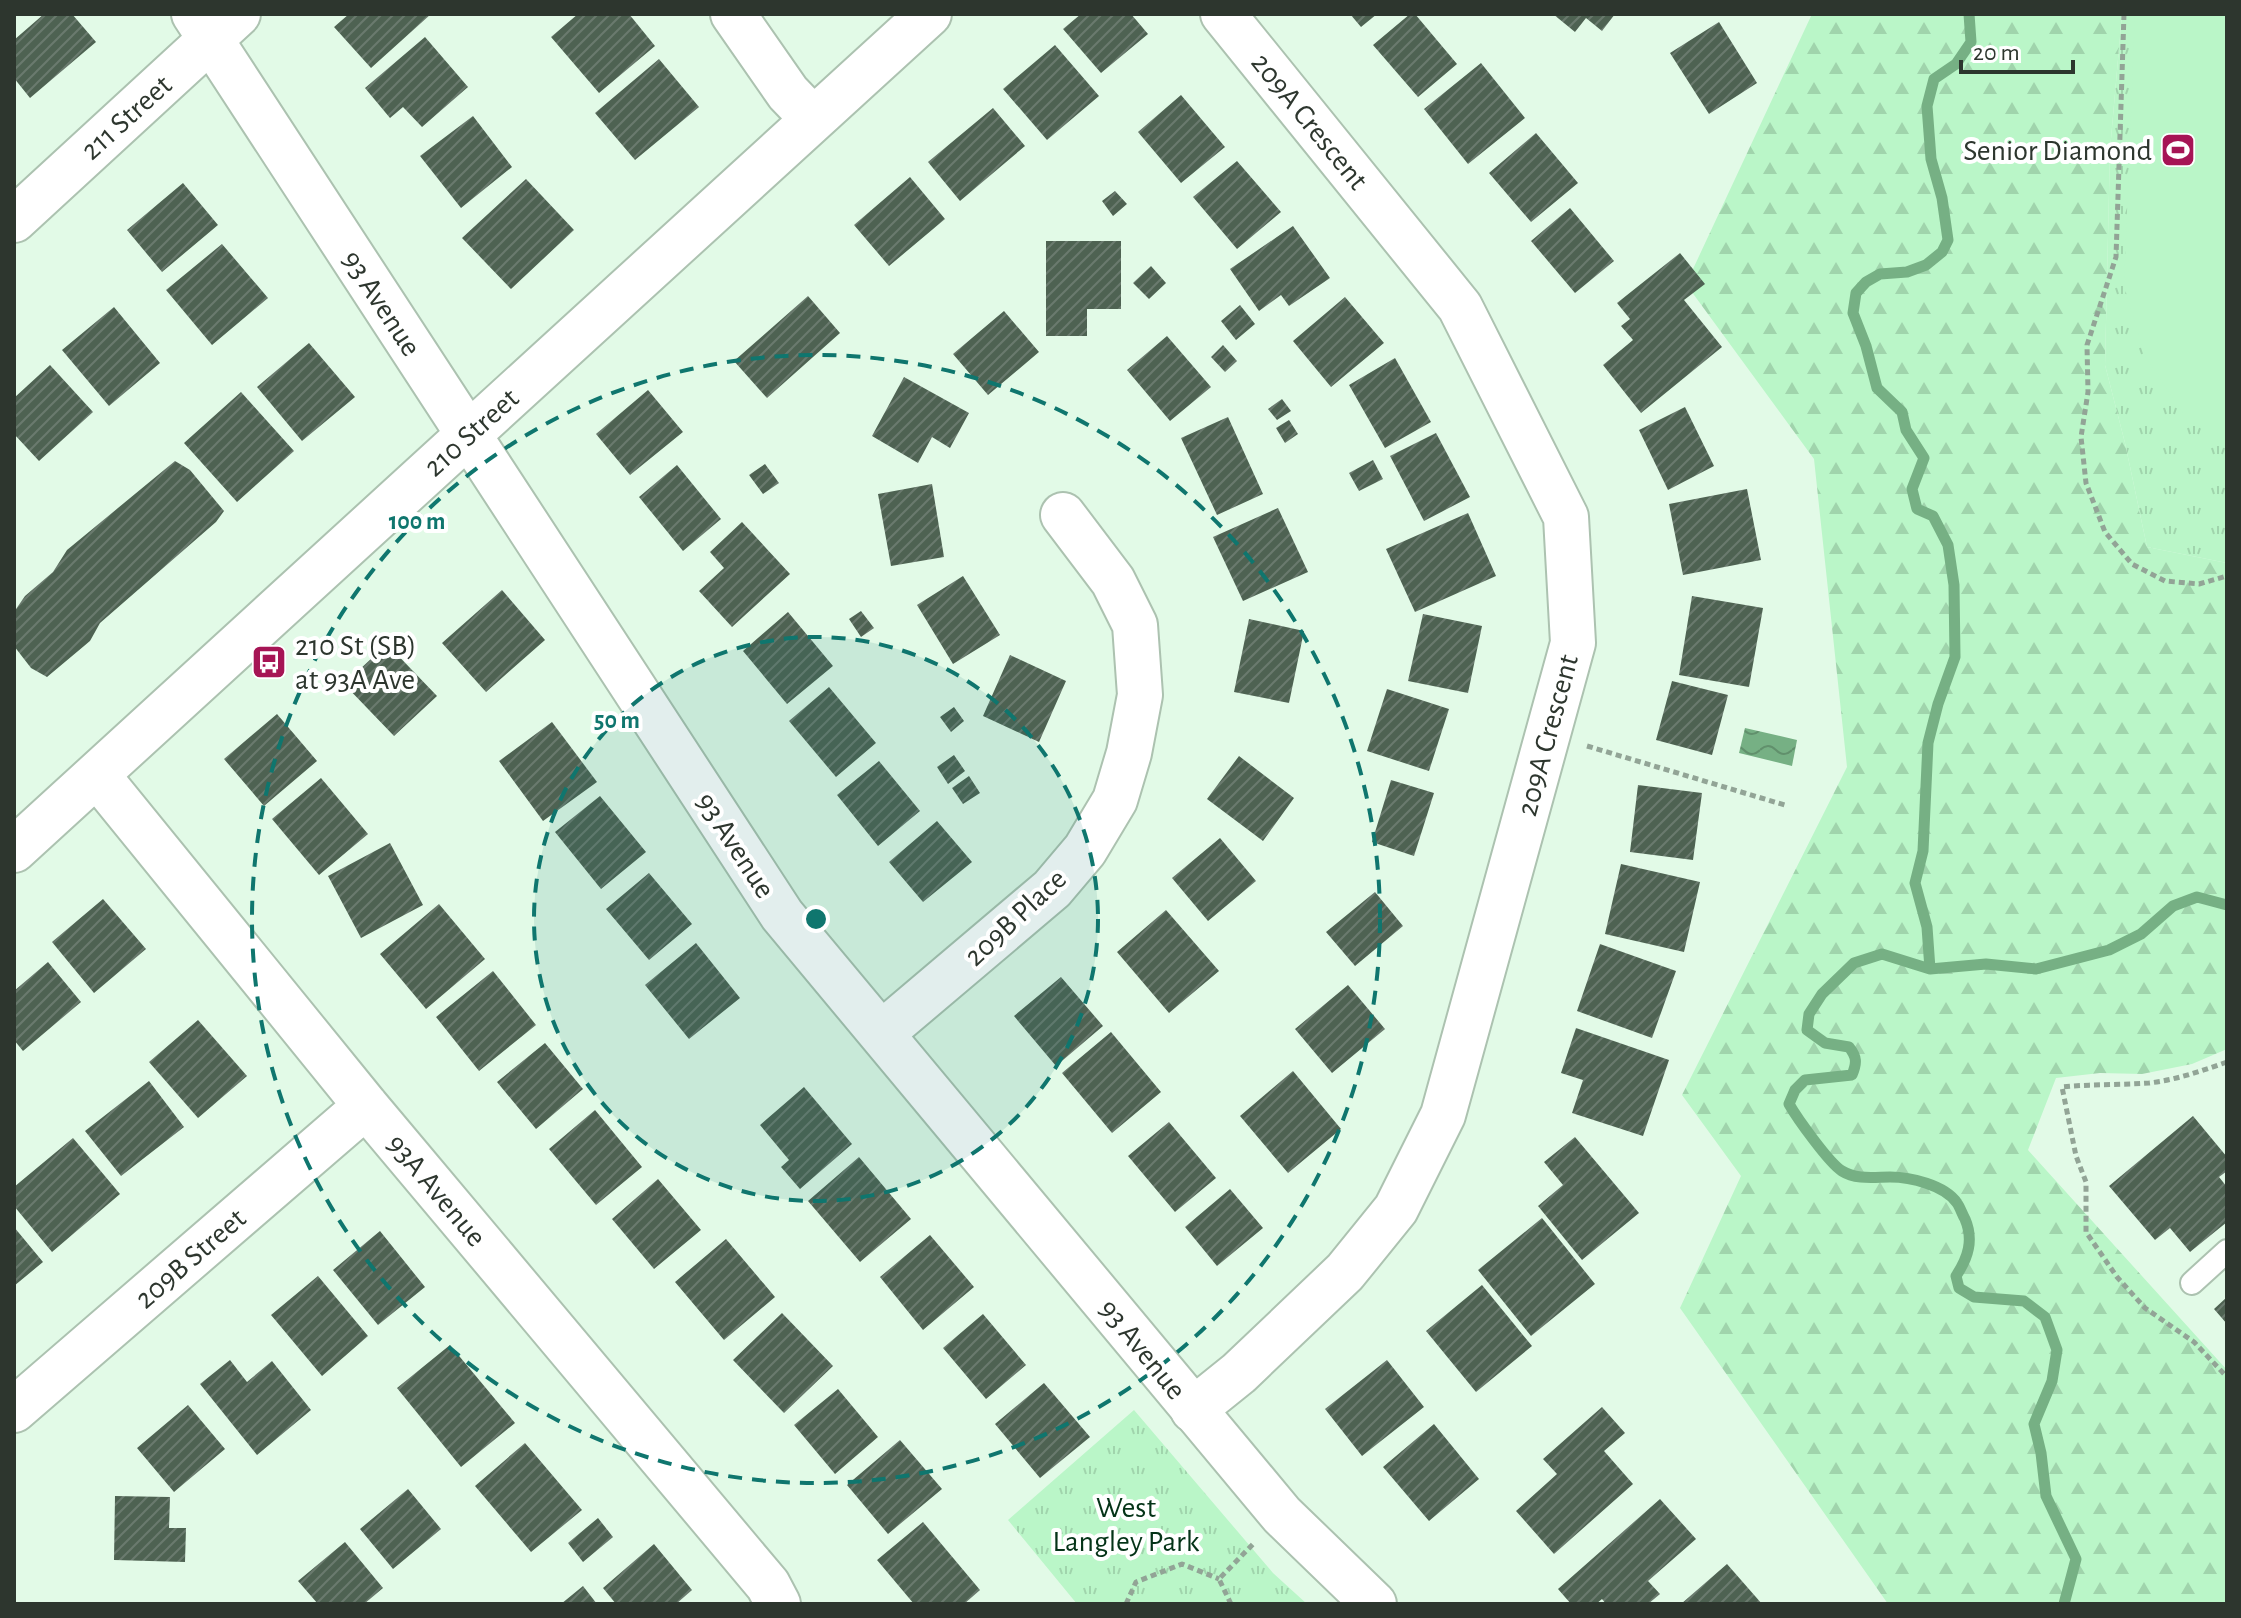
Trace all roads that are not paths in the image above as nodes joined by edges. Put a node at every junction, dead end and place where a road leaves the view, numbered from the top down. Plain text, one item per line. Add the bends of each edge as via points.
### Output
1 (733, 14) edge
2 (929, 14) edge
3 (1223, 14) edge
4 (214, 22) edge
5 (813, 119) junction
6 (14, 220) edge
7 (468, 435) junction
8 (1063, 515) dead end
9 (97, 775) junction
10 (14, 850) edge
11 (882, 1033) junction
12 (366, 1106) junction
13 (2227, 1251) edge
14 (2192, 1283) dead end
15 (14, 1410) edge
16 (1193, 1410) junction
17 (778, 1604) edge
18 (1374, 1604) edge

1 - 5 street via 788,93
2 - 5 street, 210 Street
3 - 16 street, 209A Crescent via 1460,307 1566,517 1573,643 1443,1115 1403,1196 1345,1272
4 - 6 street, 211 Street
4 - 7 street, 93 Avenue
5 - 7 street, 210 Street
7 - 9 street, 210 Street
7 - 11 street, 93 Avenue via 782,915
8 - 11 street, 209B Place via 1113,581 1135,625 1140,695 1115,800 1085,850 1052,889
9 - 10 street, 210 Street
9 - 12 street, 93A Avenue
11 - 16 street, 93 Avenue
12 - 15 street, 209B Street
12 - 17 street, 93A Avenue via 768,1585
13 - 14 lane
16 - 18 street, 93 Avenue via 1282,1515

